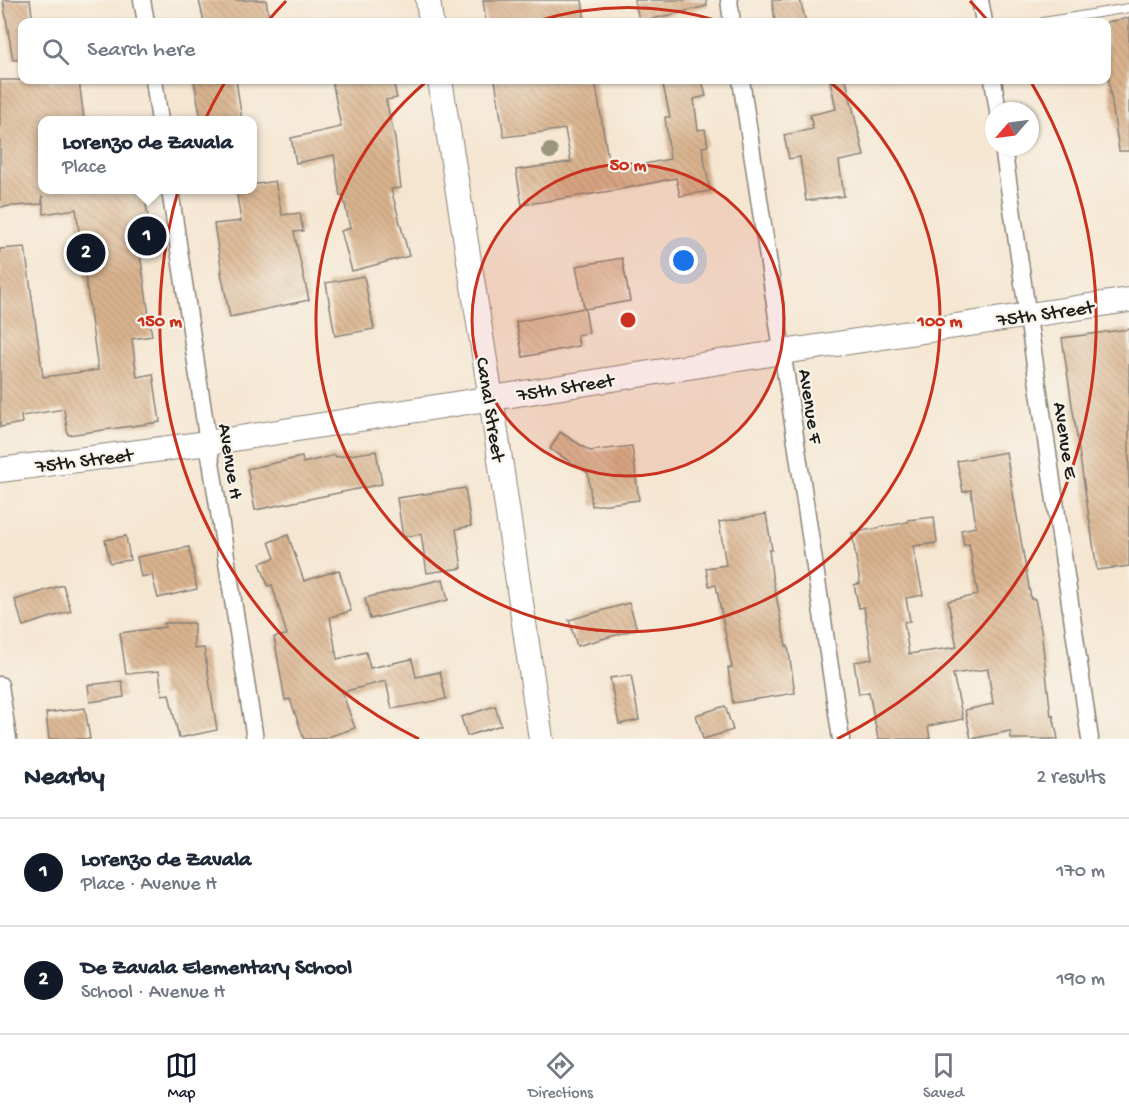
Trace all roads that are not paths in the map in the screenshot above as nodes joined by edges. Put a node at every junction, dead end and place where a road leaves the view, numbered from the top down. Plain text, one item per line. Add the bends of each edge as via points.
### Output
1 (142, 0) edge
2 (428, 0) edge
3 (729, 0) edge
4 (980, 0) edge
5 (1129, 8) edge
6 (145, 18) edge
7 (430, 18) edge
8 (731, 18) edge
9 (983, 18) edge
10 (1068, 18) edge
11 (155, 84) edge
12 (441, 84) edge
13 (742, 84) edge
14 (994, 84) edge
15 (997, 102) edge
16 (159, 116) edge
17 (1004, 156) edge
18 (171, 194) edge
19 (1129, 300) edge
20 (1027, 315) junction
21 (783, 352) junction
22 (491, 398) junction
23 (208, 443) junction
24 (0, 470) edge
25 (0, 685) edge
26 (8, 739) edge
27 (255, 739) edge
28 (541, 739) edge
29 (841, 739) edge
30 (1090, 739) edge

1 - 6 street
2 - 7 main road
3 - 8 street
4 - 9 street
5 - 10 lane
11 - 16 street
12 - 22 main road, Canal Street
13 - 21 street, Avenue F
14 - 15 street
17 - 20 street, Avenue E
18 - 23 street, Avenue H
19 - 20 main road, 75th Street
20 - 21 main road, 75th Street
20 - 30 street, Avenue E
21 - 22 main road, 75th Street
21 - 29 street, Avenue F
22 - 23 main road, 75th Street
22 - 28 main road, Canal Street
23 - 24 main road, 75th Street
23 - 27 street, Avenue H
25 - 26 street

